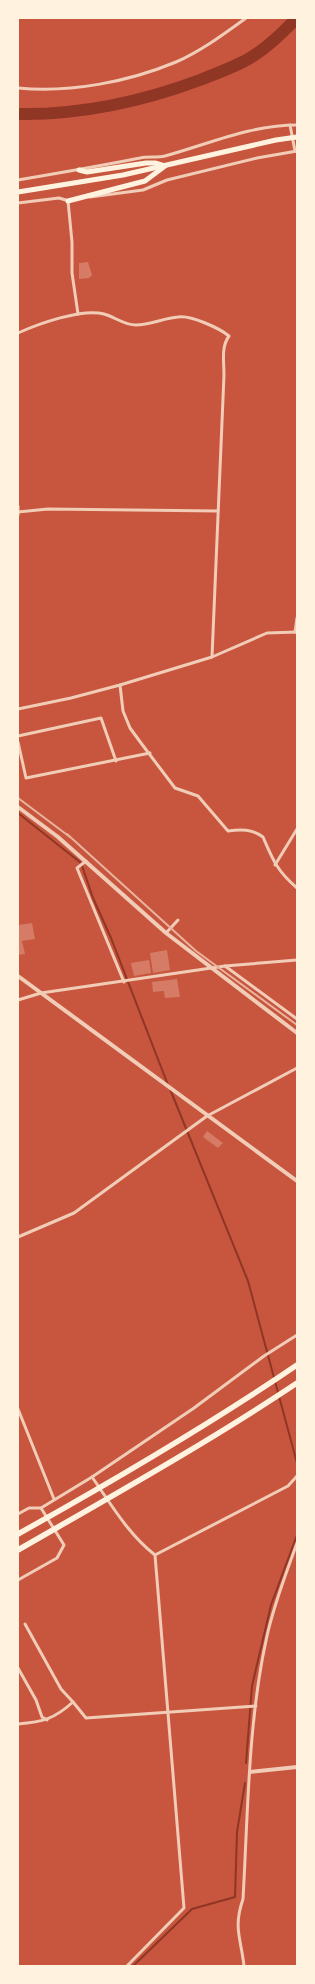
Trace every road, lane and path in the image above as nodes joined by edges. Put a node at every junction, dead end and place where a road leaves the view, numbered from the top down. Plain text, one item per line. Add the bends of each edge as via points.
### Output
1 (246, 18) edge
2 (18, 88) edge
3 (290, 125) junction
4 (297, 125) edge
5 (295, 138) edge
6 (296, 151) edge
7 (165, 166) junction
8 (79, 170) junction
9 (18, 180) edge
10 (18, 192) edge
11 (68, 201) junction
12 (18, 203) edge
13 (78, 314) junction
14 (18, 333) edge
15 (18, 506) edge
16 (218, 511) junction
17 (18, 513) edge
18 (297, 618) edge
19 (296, 632) edge
20 (212, 656) junction
21 (120, 685) junction
22 (18, 709) edge
23 (18, 736) edge
24 (18, 742) edge
25 (150, 753) junction
26 (116, 761) junction
27 (18, 806) edge
28 (297, 829) edge
29 (86, 861) junction
30 (275, 865) junction
31 (297, 888) edge
32 (178, 920) dead end
33 (166, 933) junction
34 (297, 960) edge
35 (225, 966) junction
36 (211, 969) junction
37 (18, 976) edge
38 (124, 982) junction
39 (41, 993) junction
40 (18, 1000) edge
41 (297, 1019) edge
42 (297, 1033) edge
43 (297, 1068) edge
44 (207, 1116) junction
45 (297, 1181) edge
46 (18, 1237) edge
47 (297, 1335) edge
48 (297, 1365) edge
49 (297, 1383) edge
50 (18, 1409) edge
51 (297, 1476) edge
52 (92, 1477) junction
53 (54, 1499) junction
54 (41, 1508) junction
55 (18, 1514) edge
56 (18, 1534) edge
57 (297, 1543) edge
58 (18, 1550) edge
59 (155, 1554) junction
60 (18, 1580) edge
61 (25, 1624) dead end
62 (18, 1668) edge
63 (73, 1702) junction
64 (256, 1706) junction
65 (169, 1712) junction
66 (47, 1720) junction
67 (18, 1724) edge
68 (297, 1767) edge
69 (250, 1772) junction
70 (128, 1966) edge
71 (244, 1966) edge

1 - 2 street via 223,36 177,61 132,77 62,89
3 - 4 street
3 - 5 street
3 - 8 street via 237,133 163,156 143,157
5 - 6 street
5 - 7 highway
6 - 11 street via 167,180 143,190
7 - 8 highway via 146,162 87,172
7 - 10 highway
7 - 11 highway via 145,181
8 - 9 street
11 - 12 street via 59,198
11 - 13 street via 72,273
13 - 14 street
13 - 16 street via 103,314 137,325 178,316 186,317 207,324 229,336 225,342 224,352
15 - 17 street
16 - 17 street via 48,510
16 - 20 street
18 - 19 street
19 - 20 street via 267,633
20 - 21 street
21 - 22 street
21 - 25 street via 123,711 130,728
23 - 26 street via 102,718
24 - 26 street via 26,778
25 - 26 street
25 - 30 street via 175,788 198,796 228,831 240,829 263,837
27 - 29 street
28 - 30 street
29 - 33 street
29 - 38 street via 77,868
30 - 31 street
32 - 33 street
33 - 36 street
34 - 35 street
35 - 36 street
35 - 41 street
36 - 38 street
36 - 42 street
37 - 39 street
38 - 39 street
39 - 40 street
39 - 44 street
43 - 44 street
44 - 45 street
44 - 46 street via 74,1213
47 - 52 street
48 - 56 highway via 112,1481
49 - 58 highway via 118,1493
50 - 53 street
51 - 59 street via 288,1486
52 - 53 street
52 - 59 street via 141,1544
53 - 54 street
54 - 55 street via 29,1508
54 - 60 street via 64,1545 57,1558
57 - 64 street via 273,1610 266,1638
59 - 65 street
61 - 63 street via 61,1689
62 - 66 street via 36,1700 42,1717
63 - 65 street via 86,1718
63 - 66 street
64 - 65 street
64 - 69 street
65 - 70 street via 184,1908
66 - 67 street
68 - 69 street
69 - 71 street via 243,1899 237,1916

